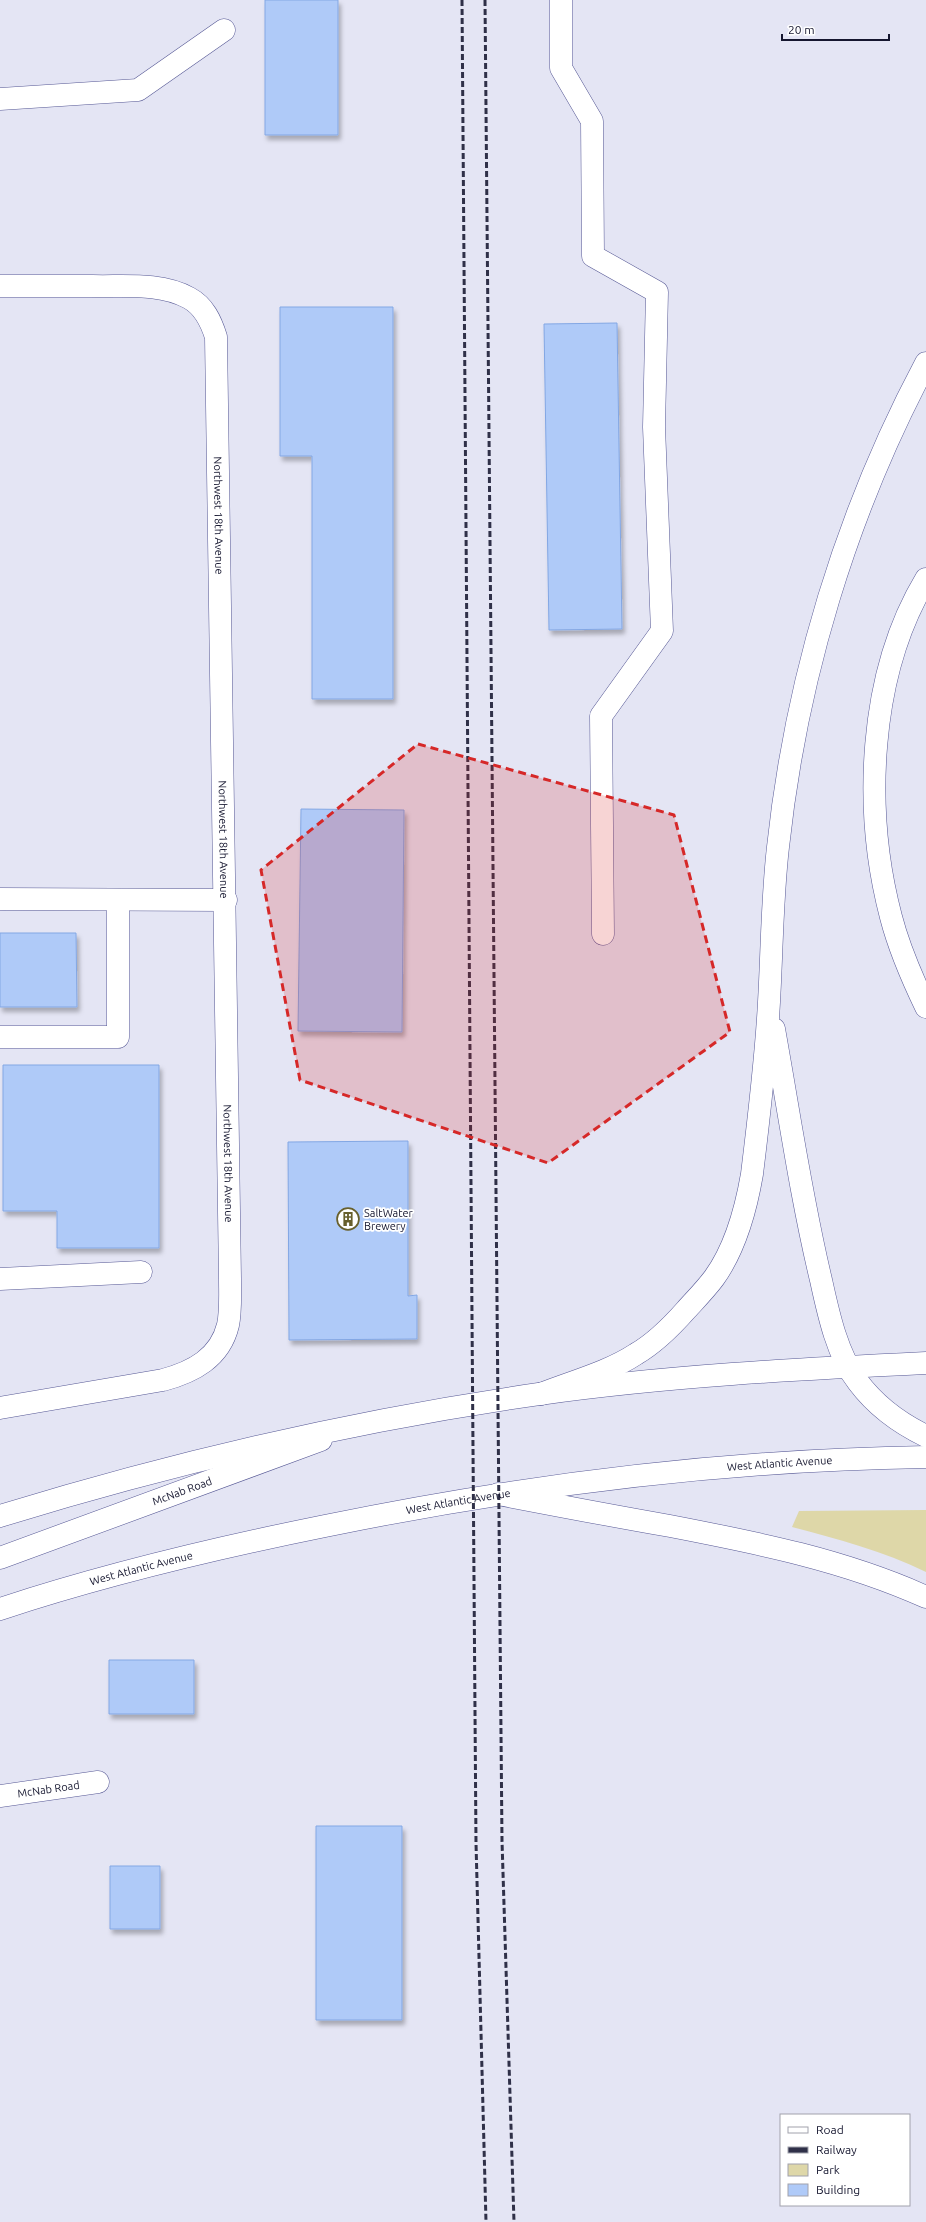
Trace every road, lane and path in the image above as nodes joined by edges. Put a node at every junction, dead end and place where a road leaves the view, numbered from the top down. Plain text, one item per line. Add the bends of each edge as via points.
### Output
1 (561, 0) edge
2 (224, 30) dead end
3 (0, 98) edge
4 (0, 286) edge
5 (926, 363) edge
6 (926, 579) edge
7 (0, 899) edge
8 (118, 900) junction
9 (226, 900) junction
10 (603, 934) dead end
11 (769, 1002) junction
12 (926, 1007) edge
13 (0, 1038) edge
14 (141, 1272) dead end
15 (0, 1279) edge
16 (926, 1363) edge
17 (849, 1367) junction
18 (541, 1394) junction
19 (0, 1408) edge
20 (363, 1424) junction
21 (926, 1436) edge
22 (926, 1457) edge
23 (498, 1494) junction
24 (0, 1516) edge
25 (0, 1558) edge
26 (926, 1597) edge
27 (0, 1609) edge
28 (98, 1782) dead end
29 (0, 1796) edge

1 - 10 main road via 561,68 592,120 593,256 657,292 654,427 662,631 601,716
2 - 3 main road via 138,90
4 - 9 main road, Northwest 18th Avenue via 157,288 174,291 190,298 202,308 211,322 218,354
5 - 11 main road via 870,481 835,577 820,627 785,793 773,898
6 - 12 main road via 907,619 886,682 876,749 875,781 879,850 891,917 901,950
7 - 8 main road
8 - 9 main road
8 - 13 main road via 118,1038
9 - 19 main road, Northwest 18th Avenue via 230,1279 228,1325 221,1342 197,1368 182,1375
11 - 17 main road via 817,1265 834,1330
11 - 18 main road via 756,1142 747,1201 715,1277 672,1326 636,1355
14 - 15 main road
16 - 17 main road
17 - 18 main road via 662,1381
17 - 21 main road via 857,1382 886,1412
18 - 20 main road
20 - 24 main road via 173,1468
20 - 25 main road, McNab Road
22 - 23 main road, West Atlantic Avenue via 716,1467 578,1482
23 - 26 main road via 811,1556
23 - 27 main road, West Atlantic Avenue via 279,1535 135,1570
28 - 29 main road, McNab Road

